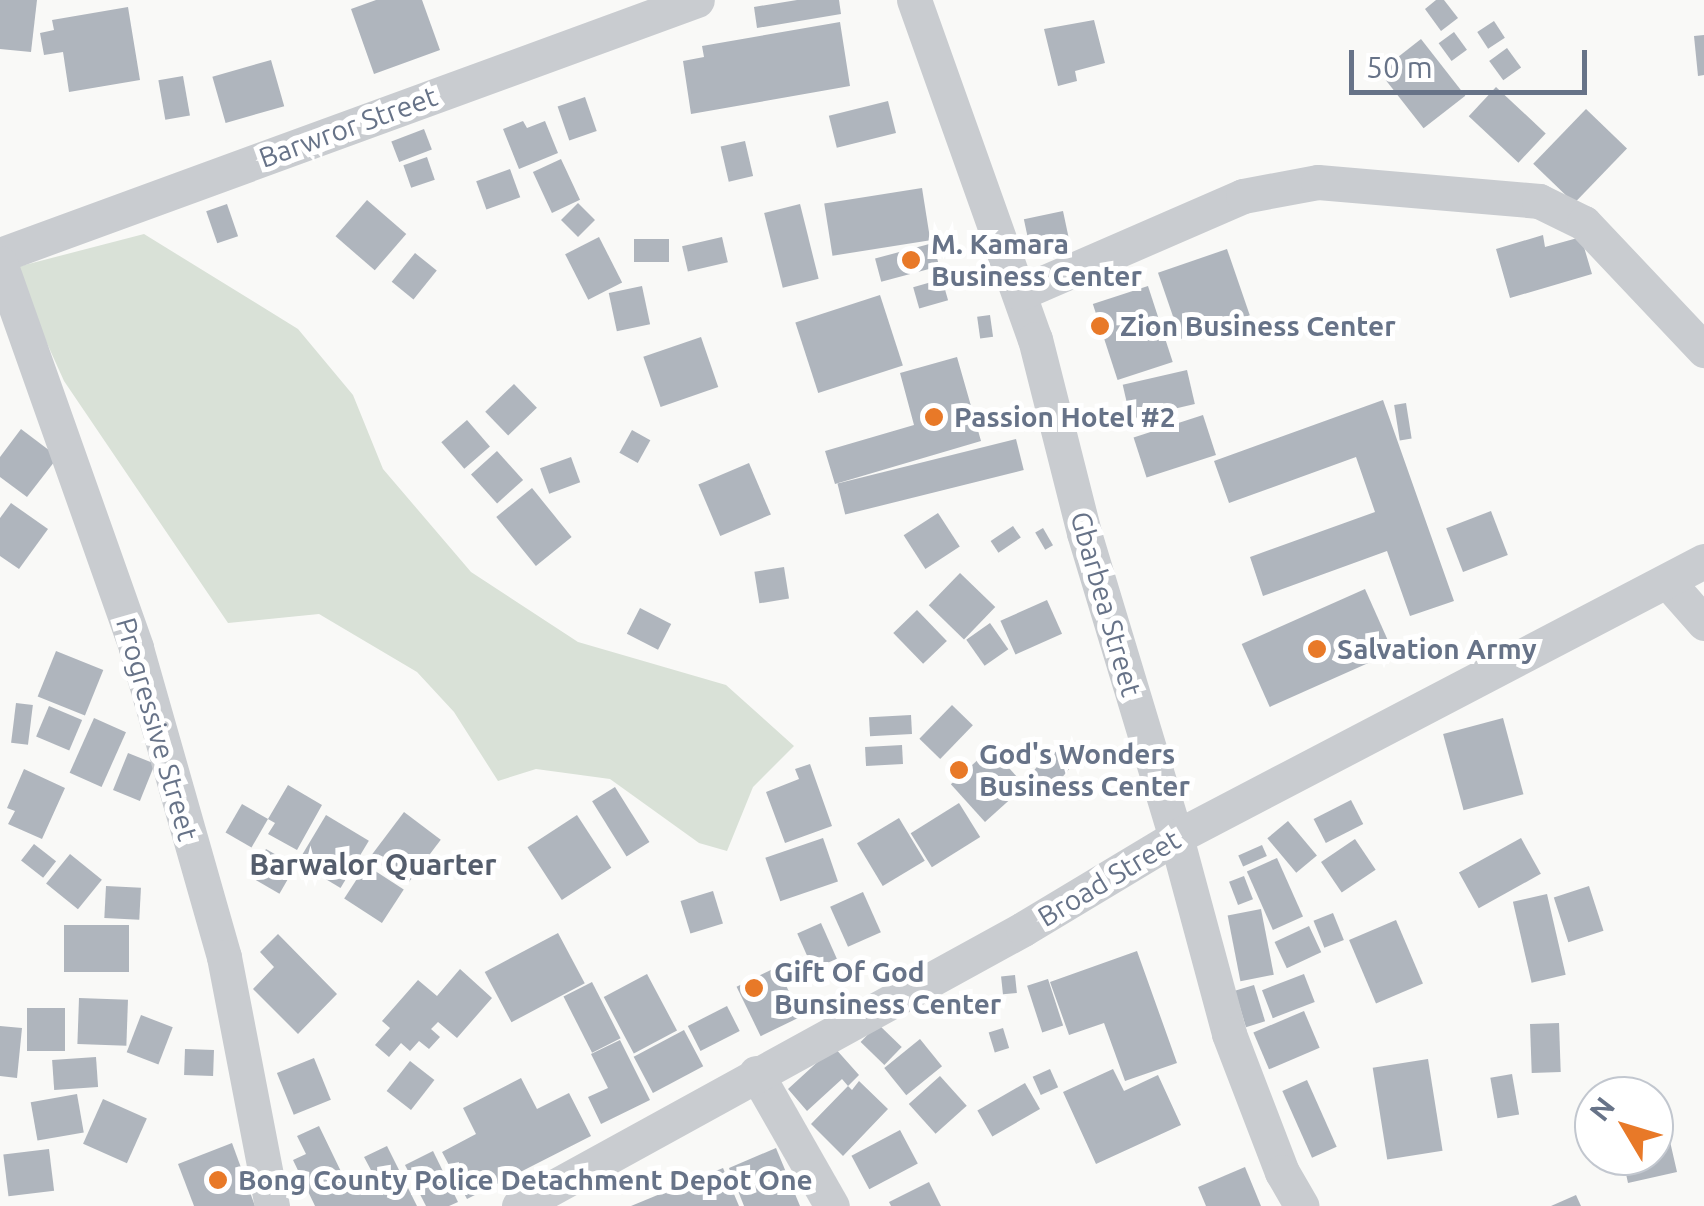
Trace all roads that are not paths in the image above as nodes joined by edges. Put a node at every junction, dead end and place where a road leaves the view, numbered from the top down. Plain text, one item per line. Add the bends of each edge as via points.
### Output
1 (697, 0) edge
2 (914, 0) edge
3 (0, 254) edge
4 (0, 263) edge
5 (1020, 292) junction
6 (1704, 350) edge
7 (1704, 562) edge
8 (1667, 581) junction
9 (1704, 623) edge
10 (1176, 836) junction
11 (756, 1073) junction
12 (272, 1206) edge
13 (519, 1206) edge
14 (832, 1206) edge
15 (1302, 1206) edge

1 - 3 street, Barwror Street
2 - 5 street, Gbarbea Street
4 - 12 street, Progressive Street via 141,666 224,957
5 - 6 street via 1244,196 1337,183 1539,201 1584,224
5 - 10 street, Gbarbea Street
7 - 8 street, Broad Street
8 - 9 street
8 - 10 street, Broad Street
10 - 11 street, Broad Street via 1023,929
10 - 15 street, Gbarbea Street via 1229,1034 1282,1172
11 - 13 street, Broad Street
11 - 14 street

